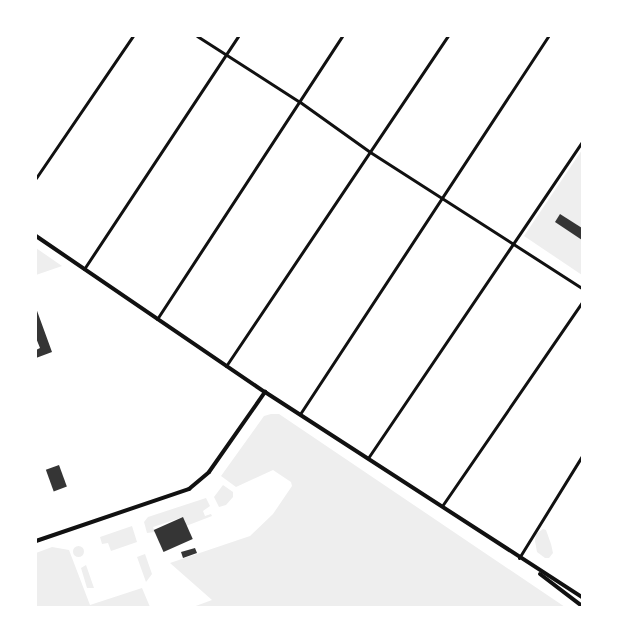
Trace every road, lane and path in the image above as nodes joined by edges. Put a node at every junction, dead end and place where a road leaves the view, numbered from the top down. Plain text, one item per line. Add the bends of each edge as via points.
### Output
1 (133, 36) edge
2 (197, 36) edge
3 (238, 36) edge
4 (342, 36) edge
5 (448, 36) edge
6 (548, 36) edge
7 (226, 55) junction
8 (300, 102) junction
9 (582, 142) edge
10 (370, 152) junction
11 (36, 178) edge
12 (441, 198) junction
13 (36, 236) edge
14 (514, 243) junction
15 (84, 269) junction
16 (582, 288) edge
17 (582, 302) edge
18 (157, 319) junction
19 (226, 366) junction
20 (265, 392) junction
21 (300, 414) junction
22 (582, 456) edge
23 (368, 458) junction
24 (442, 506) junction
25 (36, 542) edge
26 (519, 558) junction
27 (582, 597) edge
28 (582, 606) edge

1 - 11 street
2 - 7 street
3 - 7 street
4 - 8 street
5 - 10 street
6 - 12 street
7 - 8 street
7 - 15 street
8 - 10 street
8 - 18 street
9 - 14 street
10 - 12 street
10 - 19 street
12 - 14 street
12 - 21 street
13 - 15 main road
14 - 16 street
14 - 23 street
15 - 18 main road
17 - 24 street
18 - 19 main road
19 - 20 main road
20 - 21 main road
20 - 25 main road via 209,472 189,489
21 - 23 main road
22 - 26 street
23 - 24 main road
24 - 26 main road
26 - 27 main road
26 - 28 main road

